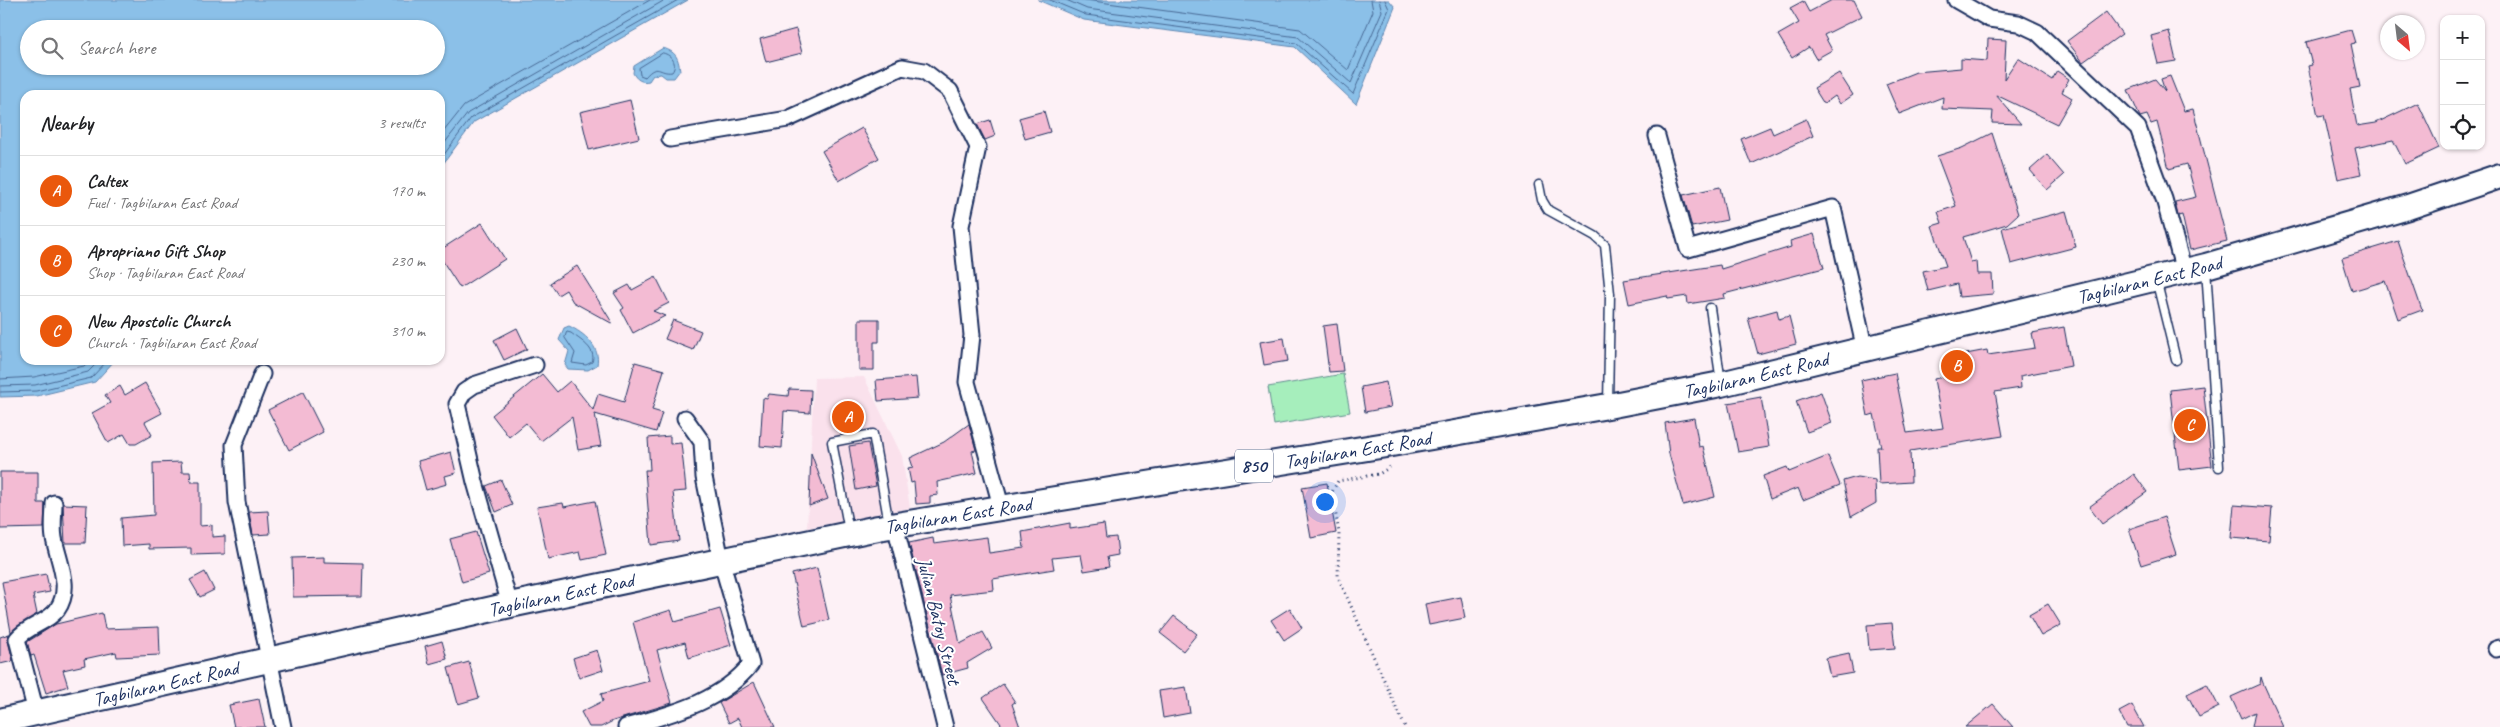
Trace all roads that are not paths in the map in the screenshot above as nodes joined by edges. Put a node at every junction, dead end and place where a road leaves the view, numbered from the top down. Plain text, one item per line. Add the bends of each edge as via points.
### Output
1 (1956, 0) edge
2 (1657, 136) dead end
3 (670, 139) dead end
4 (2500, 176) edge
5 (1538, 185) dead end
6 (2195, 268) junction
7 (2156, 278) junction
8 (1710, 308) dead end
9 (1865, 350) junction
10 (2176, 360) dead end
11 (535, 365) dead end
12 (262, 374) dead end
13 (1721, 384) junction
14 (1608, 406) junction
15 (685, 418) dead end
16 (2219, 467) dead end
17 (54, 503) dead end
18 (1001, 506) junction
19 (892, 526) junction
20 (849, 534) junction
21 (721, 560) junction
22 (510, 604) junction
23 (267, 659) junction
24 (36, 712) junction
25 (0, 721) edge
26 (283, 727) edge
27 (626, 727) edge
28 (945, 727) edge

1 - 6 street via 1989,20 2018,23 2037,32 2138,128 2164,199
2 - 9 street via 1688,249 1833,208
3 - 18 street via 788,120 902,67 924,71 950,91 978,147 961,226 972,335 967,382
4 - 6 main road, Tagbilaran East Road / 850 via 2408,207
5 - 14 lane via 1548,210 1605,244 1610,294
6 - 7 main road, Tagbilaran East Road / 850
6 - 16 lane
7 - 9 main road, Tagbilaran East Road / 850
7 - 10 lane
8 - 13 lane
9 - 13 main road, Tagbilaran East Road / 850
11 - 22 street via 474,385 464,392 457,404 475,482
12 - 23 street via 234,445 237,502
13 - 14 main road, Tagbilaran East Road / 850
14 - 18 main road, Tagbilaran East Road / 850
15 - 21 street via 702,442 704,477
17 - 24 street via 54,536 64,572 65,592 57,610 21,633 17,640
18 - 19 main road, Tagbilaran East Road / 850
19 - 20 main road, Tagbilaran East Road / 850
19 - 20 lane via 873,434 832,442
19 - 28 street, Julian Batoy Street
20 - 21 main road, Tagbilaran East Road / 850
21 - 22 main road, Tagbilaran East Road / 850
21 - 27 street via 751,664 739,679 687,710
22 - 23 main road, Tagbilaran East Road / 850
23 - 24 main road, Tagbilaran East Road / 850
23 - 26 street
24 - 25 main road, Tagbilaran East Road / 850

